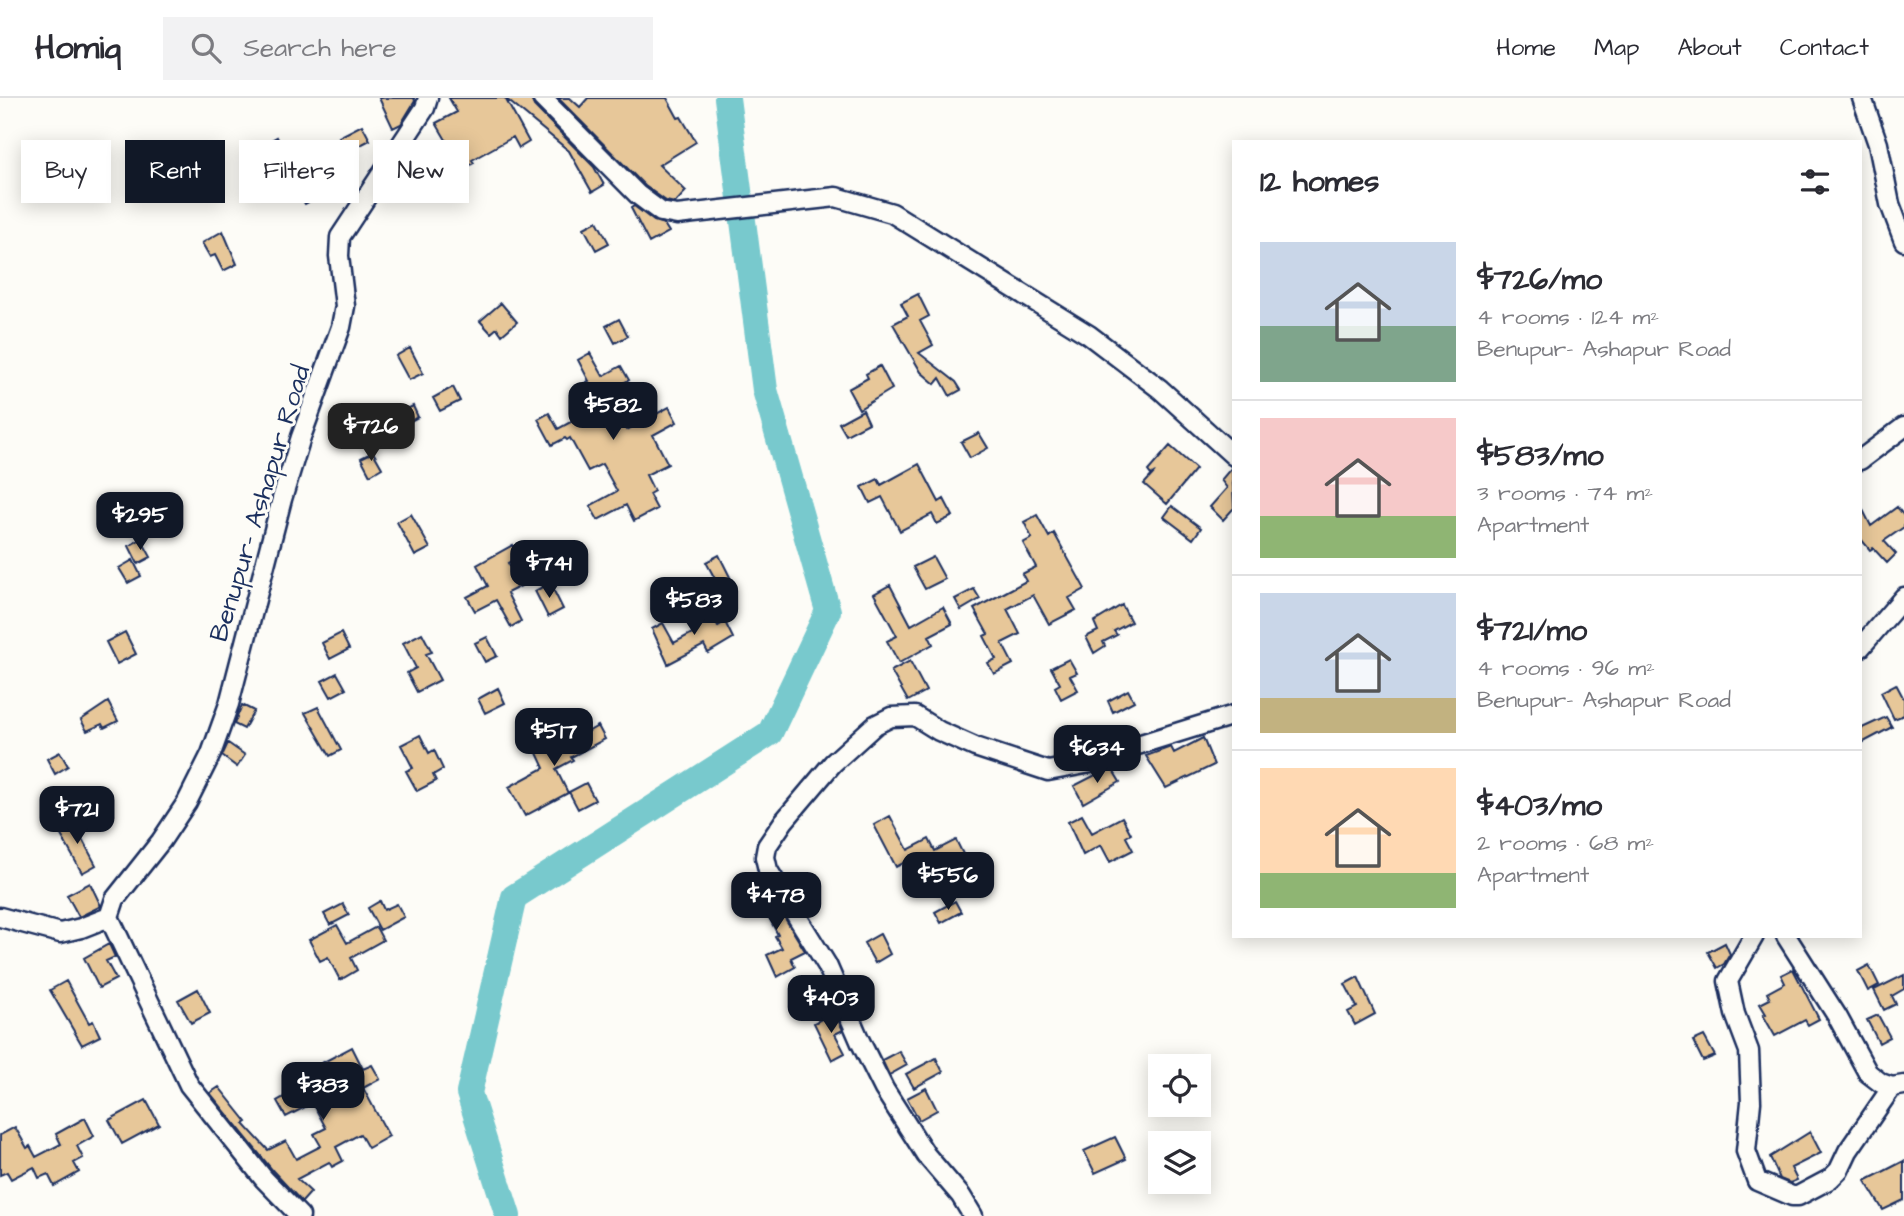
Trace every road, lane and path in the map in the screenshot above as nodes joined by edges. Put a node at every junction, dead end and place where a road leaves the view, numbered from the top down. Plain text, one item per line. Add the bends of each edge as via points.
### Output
1 (428, 98) edge
2 (542, 98) edge
3 (1862, 98) edge
4 (1904, 241) edge
5 (1904, 427) edge
6 (1232, 454) edge
7 (1862, 458) edge
8 (1904, 597) edge
9 (1862, 646) edge
10 (1232, 716) edge
11 (0, 917) edge
12 (109, 917) junction
13 (1753, 938) edge
14 (1787, 938) edge
15 (1898, 1086) edge
16 (300, 1216) edge
17 (973, 1216) edge

1 - 12 street, Benupur- Ashapur Road via 340,237 345,306 341,327 293,462 229,704 211,754 187,802 116,899
2 - 6 street via 638,195 661,212 677,215 836,197 891,213 1089,335 1160,389
3 - 4 street
5 - 7 street
8 - 9 street
10 - 17 street via 1091,763 1048,771 975,747 915,716 891,717 875,725 833,763 767,846 768,870 827,965 884,1089
11 - 12 street via 60,933
12 - 16 street via 189,1085 264,1179
13 - 15 street via 1728,981 1749,1051 1751,1102 1746,1151 1757,1181 1798,1196 1829,1179
14 - 15 street via 1868,1073 1881,1083

